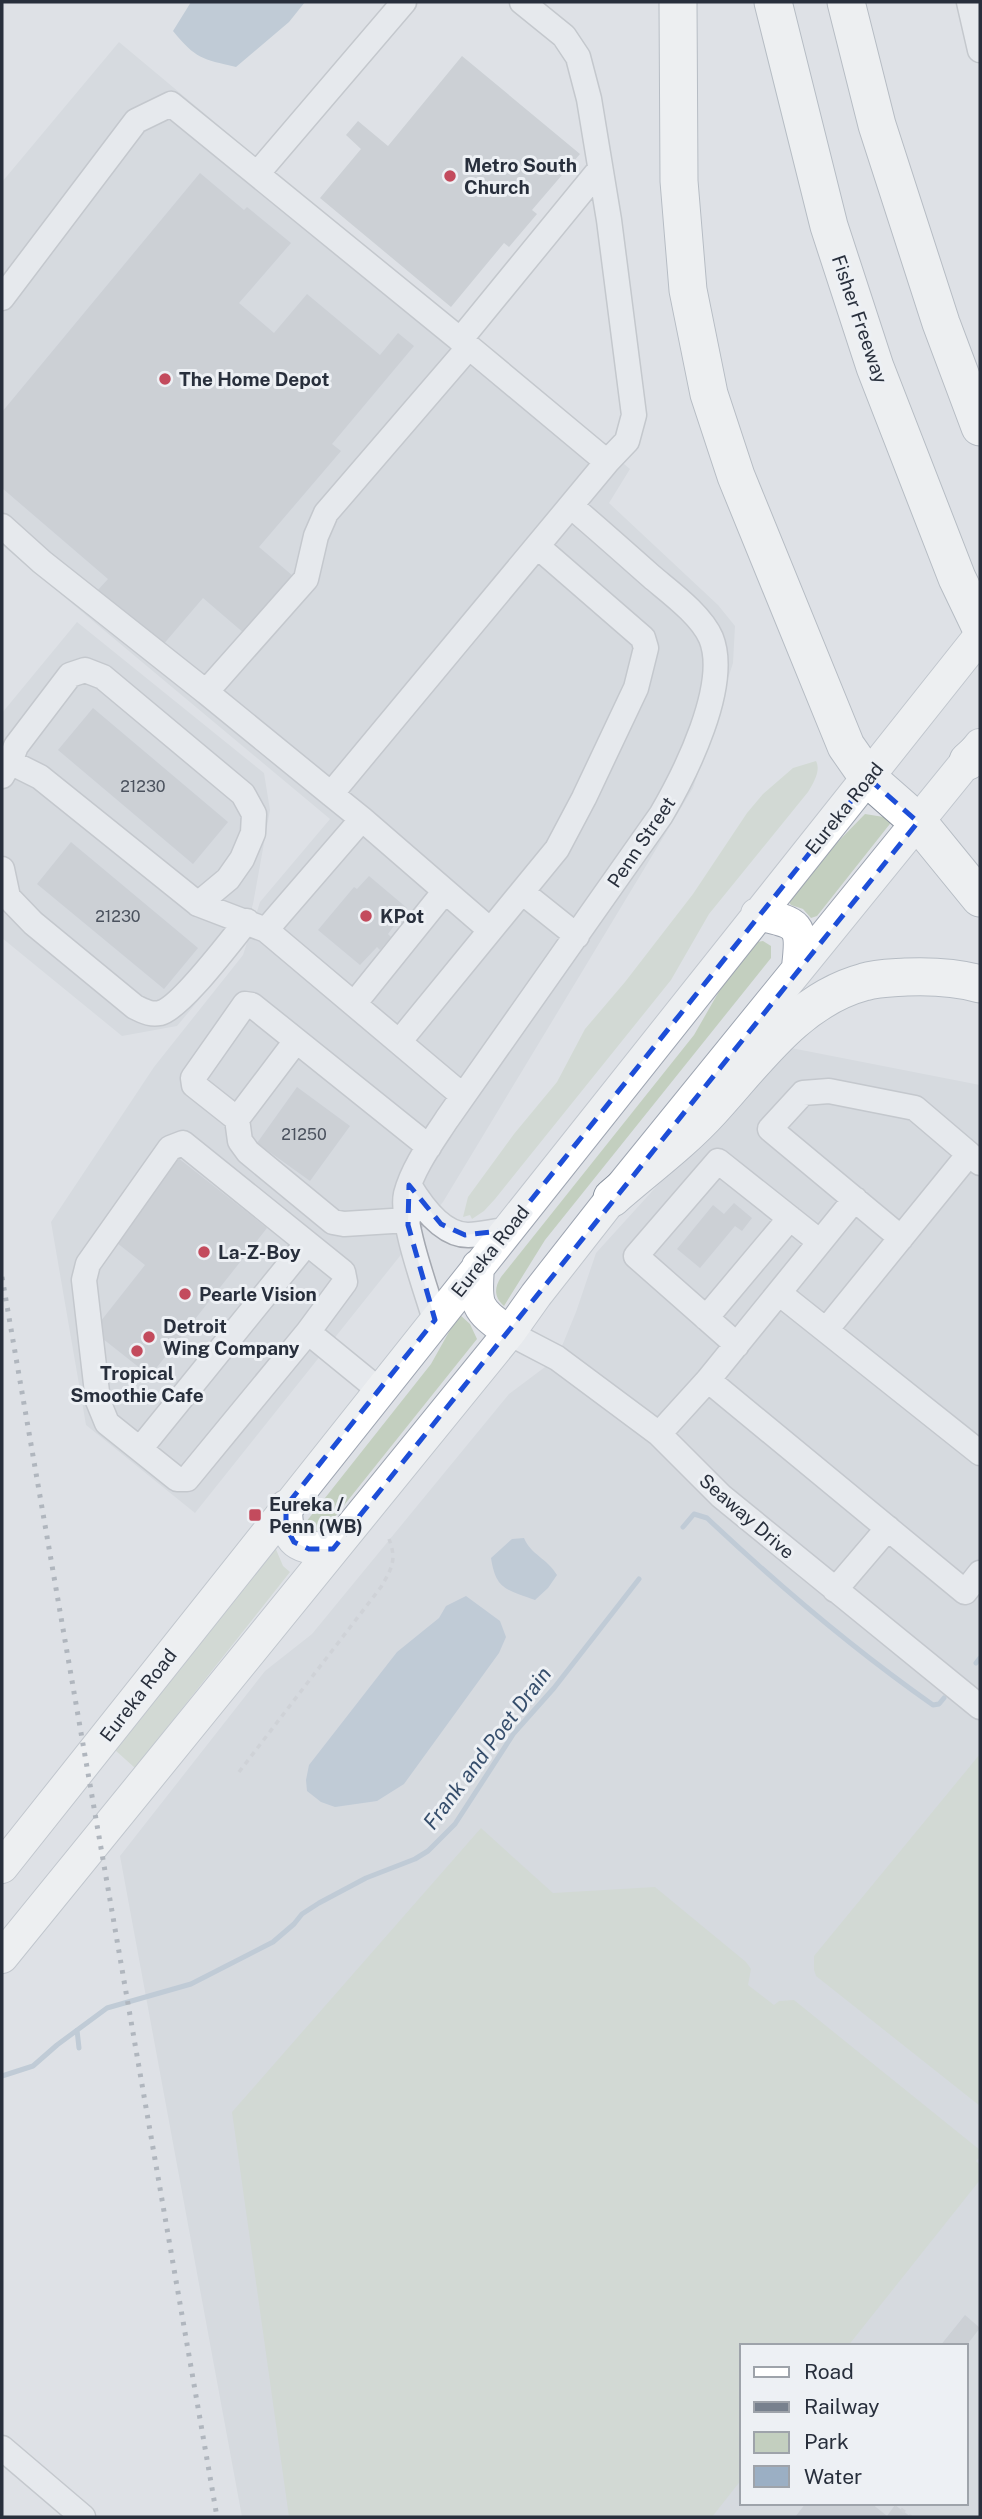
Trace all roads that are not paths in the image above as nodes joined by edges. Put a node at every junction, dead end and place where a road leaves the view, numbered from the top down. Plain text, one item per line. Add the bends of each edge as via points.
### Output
1 (404, 2) edge
2 (522, 2) edge
3 (678, 2) edge
4 (773, 2) edge
5 (846, 2) edge
6 (969, 2) edge
7 (980, 50) edge
8 (600, 169) junction
9 (257, 174) junction
10 (2, 298) edge
11 (464, 343) junction
12 (980, 426) edge
13 (607, 462) junction
14 (571, 506) junction
15 (2, 526) edge
16 (537, 546) junction
17 (980, 626) edge
18 (980, 636) edge
19 (206, 692) junction
20 (976, 752) edge
21 (6, 769) edge
22 (869, 779) junction
23 (331, 793) junction
24 (362, 818) junction
25 (918, 822) junction
26 (2, 869) edge
27 (445, 891) junction
28 (522, 891) junction
29 (980, 898) edge
30 (198, 904) junction
31 (757, 914) junction
32 (256, 925) junction
33 (489, 929) junction
34 (577, 936) junction
35 (798, 967) junction
36 (980, 984) edge
37 (354, 1003) junction
38 (296, 1041) junction
39 (399, 1042) junction
40 (463, 1096) junction
41 (237, 1119) junction
42 (429, 1147) junction
43 (975, 1158) edge
44 (410, 1185) junction
45 (612, 1198) junction
46 (855, 1199) junction
47 (790, 1219) junction
48 (408, 1220) junction
49 (507, 1230) junction
50 (901, 1238) junction
51 (820, 1242) junction
52 (307, 1243) junction
53 (478, 1266) junction
54 (779, 1293) junction
55 (706, 1318) junction
56 (435, 1320) junction
57 (825, 1330) junction
58 (308, 1332) junction
59 (509, 1333) junction
60 (737, 1345) junction
61 (708, 1380) junction
62 (379, 1391) junction
63 (659, 1434) junction
64 (140, 1450) junction
65 (980, 1453) edge
66 (286, 1506) junction
67 (888, 1528) junction
68 (333, 1549) junction
69 (980, 1573) edge
70 (835, 1590) junction
71 (980, 1707) edge
72 (2, 1867) edge
73 (2, 1957) edge
74 (4, 2454) edge
75 (74, 2514) edge

1 - 9 street
2 - 8 street via 564,36 578,57
3 - 22 highway via 680,194 688,290 709,394 736,476 832,715
4 - 17 highway, Fisher Freeway via 834,239 875,367
5 - 12 highway via 877,125 941,323
6 - 7 street
8 - 11 street
8 - 13 street via 634,415 627,441
9 - 10 street via 171,104 136,121
9 - 11 street
11 - 13 street
11 - 19 street via 326,513 306,579
13 - 14 street
14 - 16 street
14 - 34 street, Penn Street via 692,612 711,638 716,671 696,745 676,789
15 - 19 street
16 - 23 street
16 - 28 street via 643,638 646,648 636,688 584,798 557,849
18 - 22 main road, Eureka Road
19 - 23 street
20 - 25 main road
21 - 30 street via 40,777
21 - 30 street via 16,746 70,675 85,670 103,677 243,794 254,814 253,833 242,859 228,879
22 - 25 highway
22 - 31 main road, Eureka Road
23 - 24 street
24 - 27 street
24 - 32 street
25 - 29 highway
25 - 35 main road
26 - 32 street via 8,897 33,923 149,1014 164,1013
27 - 33 street
27 - 37 street
28 - 33 street
28 - 34 street
30 - 32 street
31 - 35 main road via 782,919 798,931 802,938
31 - 49 main road, Eureka Road
32 - 37 street
33 - 39 street
34 - 40 street, Penn Street
35 - 45 main road
36 - 45 highway via 950,978 892,978 864,982 819,1003 776,1037 709,1112
37 - 39 street
38 - 41 street
38 - 41 street via 245,1004 193,1077 194,1085
38 - 42 street
39 - 40 street
40 - 42 street, Penn Street
41 - 48 street via 240,1141 248,1152 333,1222
42 - 44 street, Penn Street
43 - 46 street via 915,1108 829,1091 803,1093 770,1129
43 - 50 street
44 - 48 street, Penn Street via 405,1197
44 - 49 street via 422,1207 441,1224 465,1235
45 - 59 main road
46 - 50 street
46 - 51 street
47 - 51 street
47 - 55 street
47 - 55 street via 718,1161 636,1256
48 - 56 street, Penn Street
49 - 53 main road, Eureka Road
50 - 57 street
51 - 54 street
52 - 58 street via 343,1272 345,1282
52 - 64 street
52 - 64 street via 183,1143 170,1148 88,1264 84,1280 98,1401 107,1423
53 - 56 main road, Eureka Road
53 - 59 main road via 475,1298 483,1314
54 - 57 street
54 - 60 street
55 - 60 street
56 - 62 main road, Eureka Road
57 - 65 street
58 - 62 street
58 - 64 street via 187,1479 177,1479
59 - 63 street, Seaway Drive via 556,1358
59 - 68 main road
60 - 61 street
61 - 63 street
61 - 67 street
62 - 66 main road, Eureka Road
63 - 70 street, Seaway Drive via 703,1480
66 - 68 main road via 286,1527 294,1542 309,1549
66 - 72 main road, Eureka Road
67 - 69 street via 965,1592
67 - 70 street
68 - 73 main road
70 - 71 street, Seaway Drive
74 - 75 street

